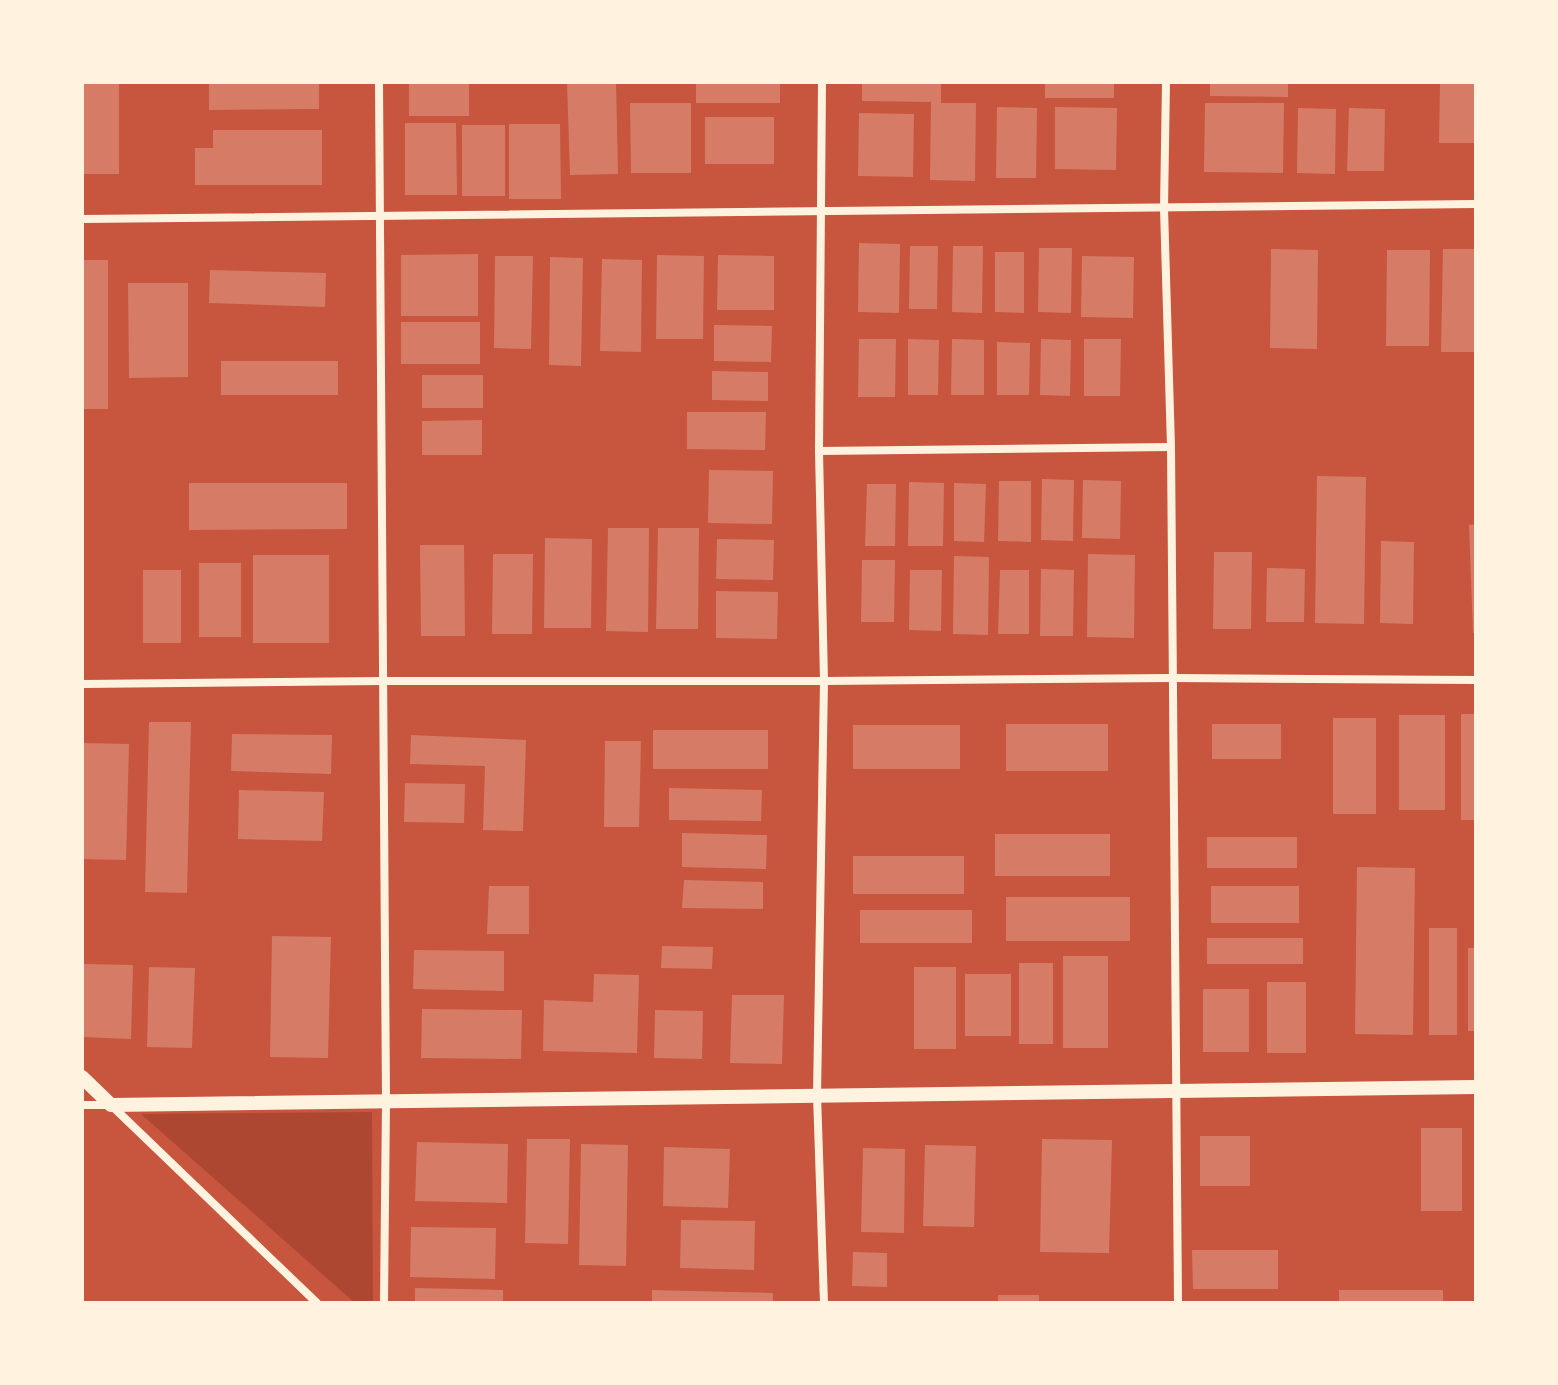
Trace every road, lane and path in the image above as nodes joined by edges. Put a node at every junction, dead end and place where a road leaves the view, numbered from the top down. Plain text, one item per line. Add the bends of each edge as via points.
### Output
1 (379, 82) edge
2 (822, 82) edge
3 (1166, 82) edge
4 (1476, 204) edge
5 (1164, 208) junction
6 (822, 211) junction
7 (379, 216) junction
8 (82, 219) edge
9 (1171, 447) junction
10 (819, 451) junction
11 (1173, 678) junction
12 (1476, 680) edge
13 (382, 681) junction
14 (824, 681) junction
15 (82, 684) edge
16 (82, 1077) edge
17 (1476, 1087) edge
18 (1175, 1091) junction
19 (817, 1095) junction
20 (386, 1101) junction
21 (82, 1105) edge
22 (111, 1105) junction
23 (317, 1303) edge
24 (384, 1303) edge
25 (824, 1303) edge
26 (1178, 1303) edge

1 - 7 street
2 - 6 street
3 - 5 street
4 - 5 street
5 - 6 street
5 - 9 street
6 - 7 street
6 - 10 street
7 - 8 street
7 - 13 street
9 - 10 street
9 - 11 street
10 - 14 street
11 - 12 street
11 - 14 street
11 - 18 street
13 - 14 street
13 - 15 street
13 - 20 street
14 - 19 street
16 - 22 street
17 - 18 street
18 - 19 street
18 - 26 street
19 - 20 street
19 - 25 street
20 - 22 street
20 - 24 street
21 - 22 street
22 - 23 street

